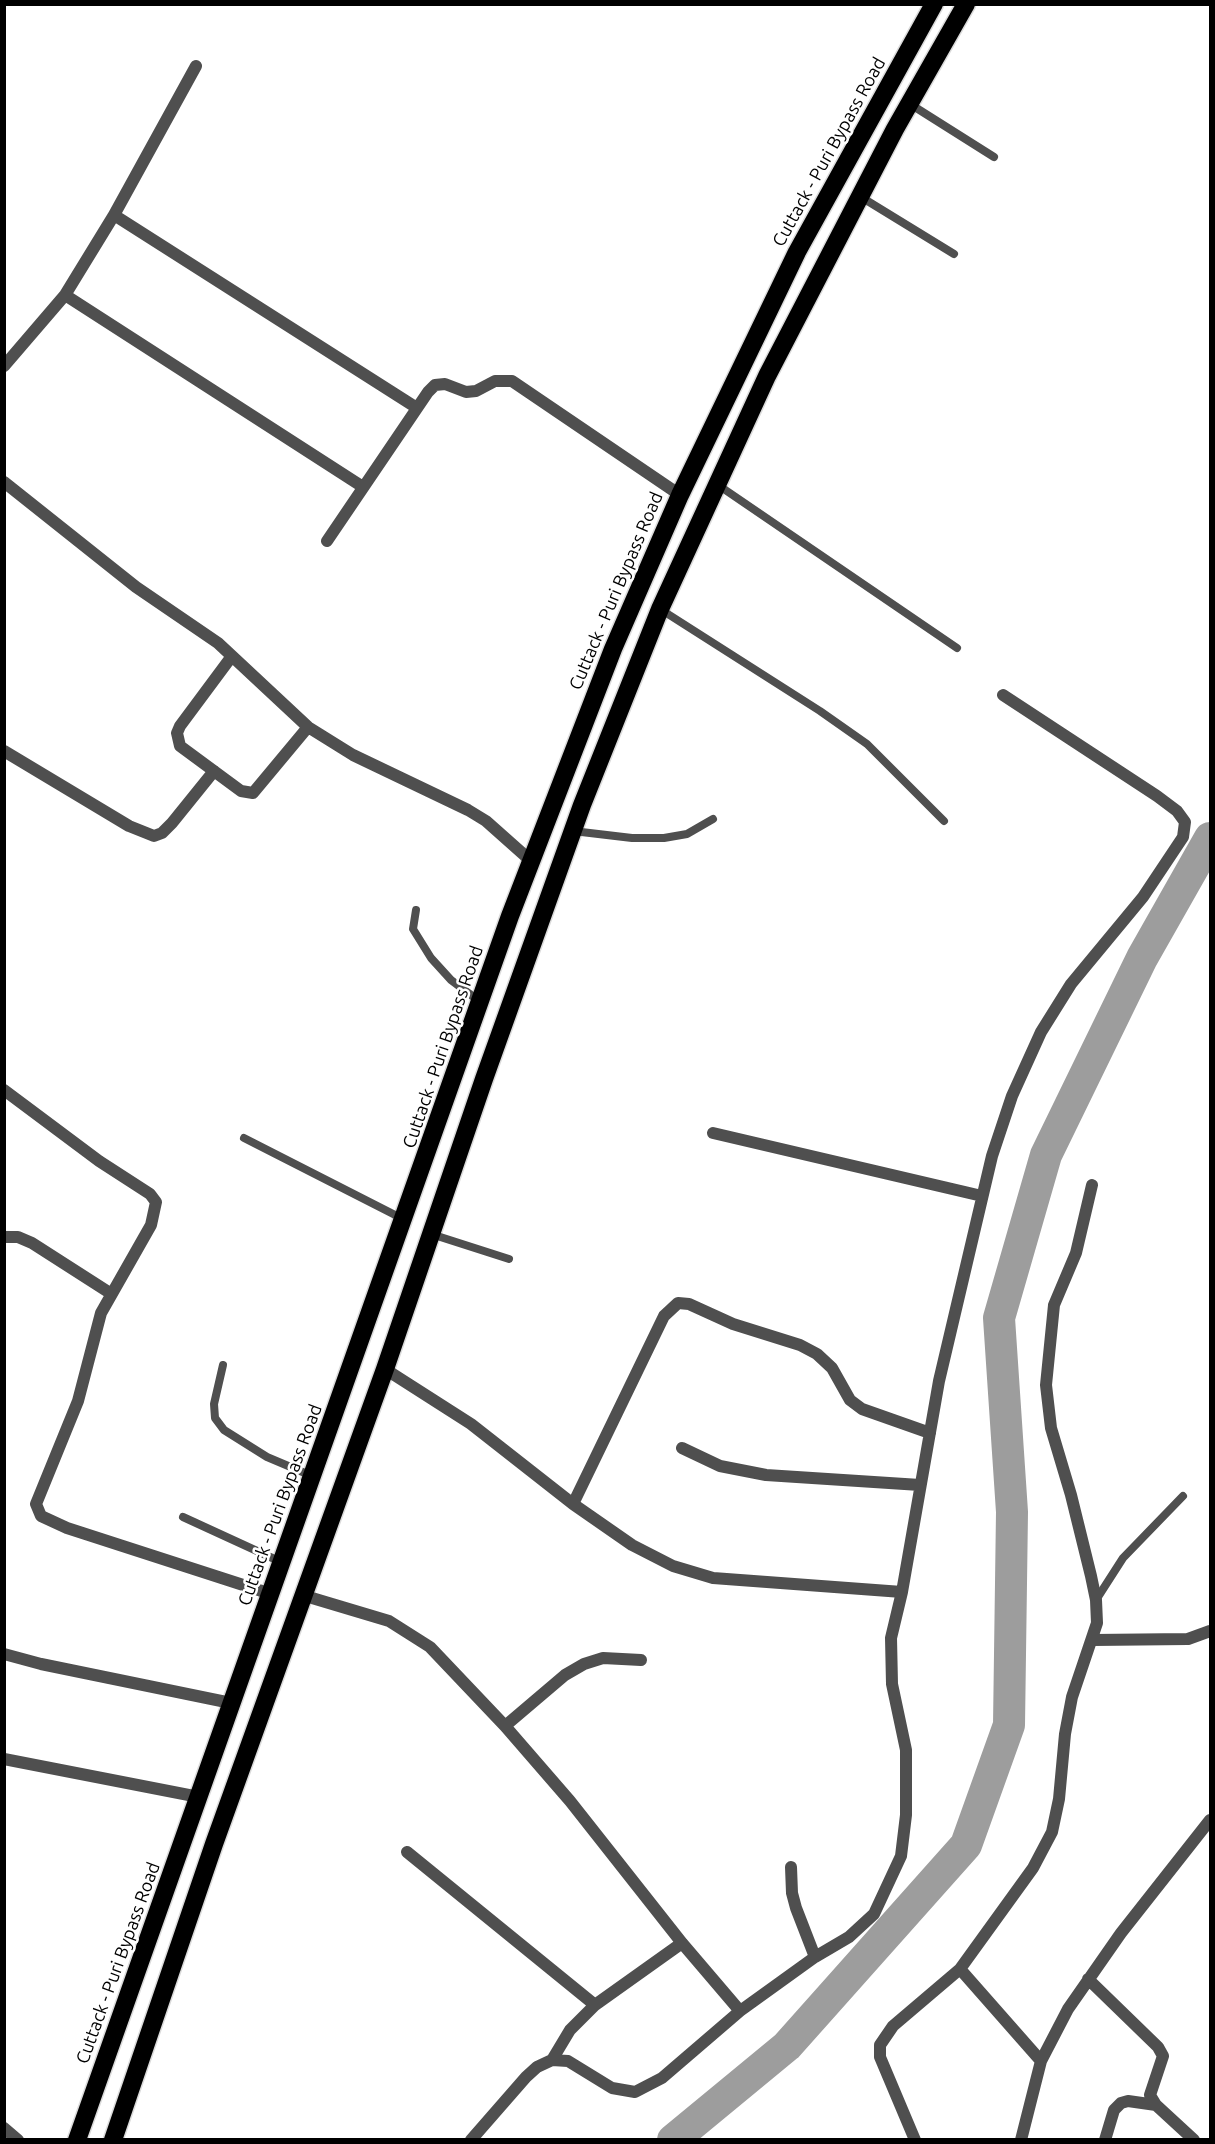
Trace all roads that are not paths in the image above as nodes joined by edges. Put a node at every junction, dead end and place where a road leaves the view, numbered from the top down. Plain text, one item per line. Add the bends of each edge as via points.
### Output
1 (934, 4) edge
2 (966, 4) edge
3 (196, 66) dead end
4 (910, 104) junction
5 (994, 157) dead end
6 (860, 196) junction
7 (114, 214) junction
8 (954, 254) dead end
9 (65, 295) junction
10 (4, 366) edge
11 (417, 408) junction
12 (4, 482) edge
13 (718, 485) junction
14 (363, 487) junction
15 (680, 495) junction
16 (327, 541) dead end
17 (660, 609) junction
18 (957, 648) dead end
19 (232, 656) junction
20 (1003, 695) dead end
21 (308, 727) junction
22 (4, 751) edge
23 (214, 771) junction
24 (713, 819) dead end
25 (944, 821) dead end
26 (573, 831) junction
27 (531, 861) junction
28 (416, 910) dead end
29 (480, 1002) junction
30 (4, 1090) edge
31 (713, 1133) dead end
32 (244, 1138) dead end
33 (1092, 1185) dead end
34 (982, 1196) junction
35 (404, 1220) junction
36 (431, 1234) junction
37 (4, 1237) edge
38 (509, 1259) dead end
39 (110, 1293) junction
40 (223, 1365) dead end
41 (385, 1369) junction
42 (930, 1433) junction
43 (682, 1448) dead end
44 (313, 1476) junction
45 (920, 1485) junction
46 (1183, 1496) dead end
47 (573, 1504) junction
48 (183, 1517) dead end
49 (282, 1563) junction
50 (902, 1592) junction
51 (271, 1594) junction
52 (302, 1595) junction
53 (1096, 1600) junction
54 (1210, 1631) edge
55 (1093, 1640) junction
56 (4, 1654) edge
57 (640, 1660) dead end
58 (231, 1703) junction
59 (505, 1726) junction
60 (4, 1759) edge
61 (199, 1797) junction
62 (1210, 1820) edge
63 (407, 1852) dead end
64 (791, 1867) dead end
65 (682, 1942) junction
66 (815, 1958) junction
67 (960, 1969) junction
68 (1088, 1979) junction
69 (595, 2005) junction
70 (740, 2011) junction
71 (552, 2060) junction
72 (1041, 2061) junction
73 (1156, 2105) junction
74 (4, 2128) edge
75 (18, 2139) edge
76 (77, 2139) edge
77 (113, 2139) edge
78 (471, 2139) edge
79 (915, 2139) edge
80 (1021, 2139) edge
81 (1105, 2139) edge
82 (1194, 2139) edge

1 - 15 highway, Cuttack - Puri Bypass Road via 797,252
2 - 4 highway
3 - 7 street
4 - 5 lane
4 - 6 highway
6 - 8 lane
6 - 13 highway via 767,376
7 - 9 street
7 - 11 street
9 - 10 street
9 - 14 street
11 - 14 street
11 - 15 street via 435,386 476,392 495,381 512,381
12 - 19 street via 119,574
13 - 17 highway
13 - 18 lane
14 - 16 street
15 - 27 highway, Cuttack - Puri Bypass Road via 613,649
17 - 25 lane via 867,744
17 - 26 highway
19 - 21 street
19 - 23 street via 177,733 180,746
20 - 34 street via 1157,796 1185,822 1183,837 1143,897 1071,984 1041,1032 1012,1096
21 - 23 street via 253,793 241,791
21 - 27 street via 353,755 468,810
22 - 23 street via 129,826 154,836 172,823
24 - 26 lane via 687,834 664,837 632,838
26 - 36 highway
27 - 29 highway, Cuttack - Puri Bypass Road
28 - 29 lane via 412,929 431,958 451,980
29 - 35 highway, Cuttack - Puri Bypass Road
30 - 39 street via 156,1202 151,1224
31 - 34 street
32 - 35 lane
33 - 53 street via 1076,1253 1054,1305 1047,1385 1051,1428
34 - 42 street
35 - 44 highway, Cuttack - Puri Bypass Road
36 - 38 lane
36 - 41 highway
37 - 39 street via 32,1243
39 - 51 street via 78,1401 36,1504 41,1515 67,1528
40 - 44 lane via 214,1404 215,1418 224,1430 267,1457
41 - 47 street via 471,1424
41 - 52 highway
42 - 45 street
42 - 47 street via 862,1409 850,1400 832,1368 800,1345 678,1303 664,1316
43 - 45 street via 720,1466 744,1472
44 - 49 highway, Cuttack - Puri Bypass Road
45 - 50 street
46 - 53 lane via 1123,1558
47 - 50 street via 632,1545 673,1566 713,1578
48 - 49 lane
49 - 51 highway, Cuttack - Puri Bypass Road
50 - 66 street via 891,1638 892,1684 906,1750 906,1815 901,1856 874,1914 849,1937
51 - 58 highway, Cuttack - Puri Bypass Road
52 - 59 street via 389,1621 410,1632 430,1647
52 - 77 highway
53 - 55 street
54 - 55 street via 1188,1639
55 - 67 street via 1072,1697 1052,1832 1033,1868
56 - 58 street
57 - 59 street via 603,1658 584,1664 564,1675
58 - 61 highway, Cuttack - Puri Bypass Road
59 - 65 street
60 - 61 street
61 - 76 highway, Cuttack - Puri Bypass Road
62 - 68 street
63 - 69 street
64 - 66 street via 796,1908
65 - 69 street
65 - 70 street
66 - 70 street
67 - 72 street
67 - 79 street via 893,2026 880,2045 880,2056
68 - 72 street
68 - 73 street via 1158,2047 1162,2056 1150,2095
69 - 71 street via 570,2030
70 - 71 street via 662,2078 635,2092 612,2088 568,2061
71 - 78 street via 526,2077
72 - 80 street
73 - 81 street via 1120,2103
73 - 82 street
74 - 75 street

